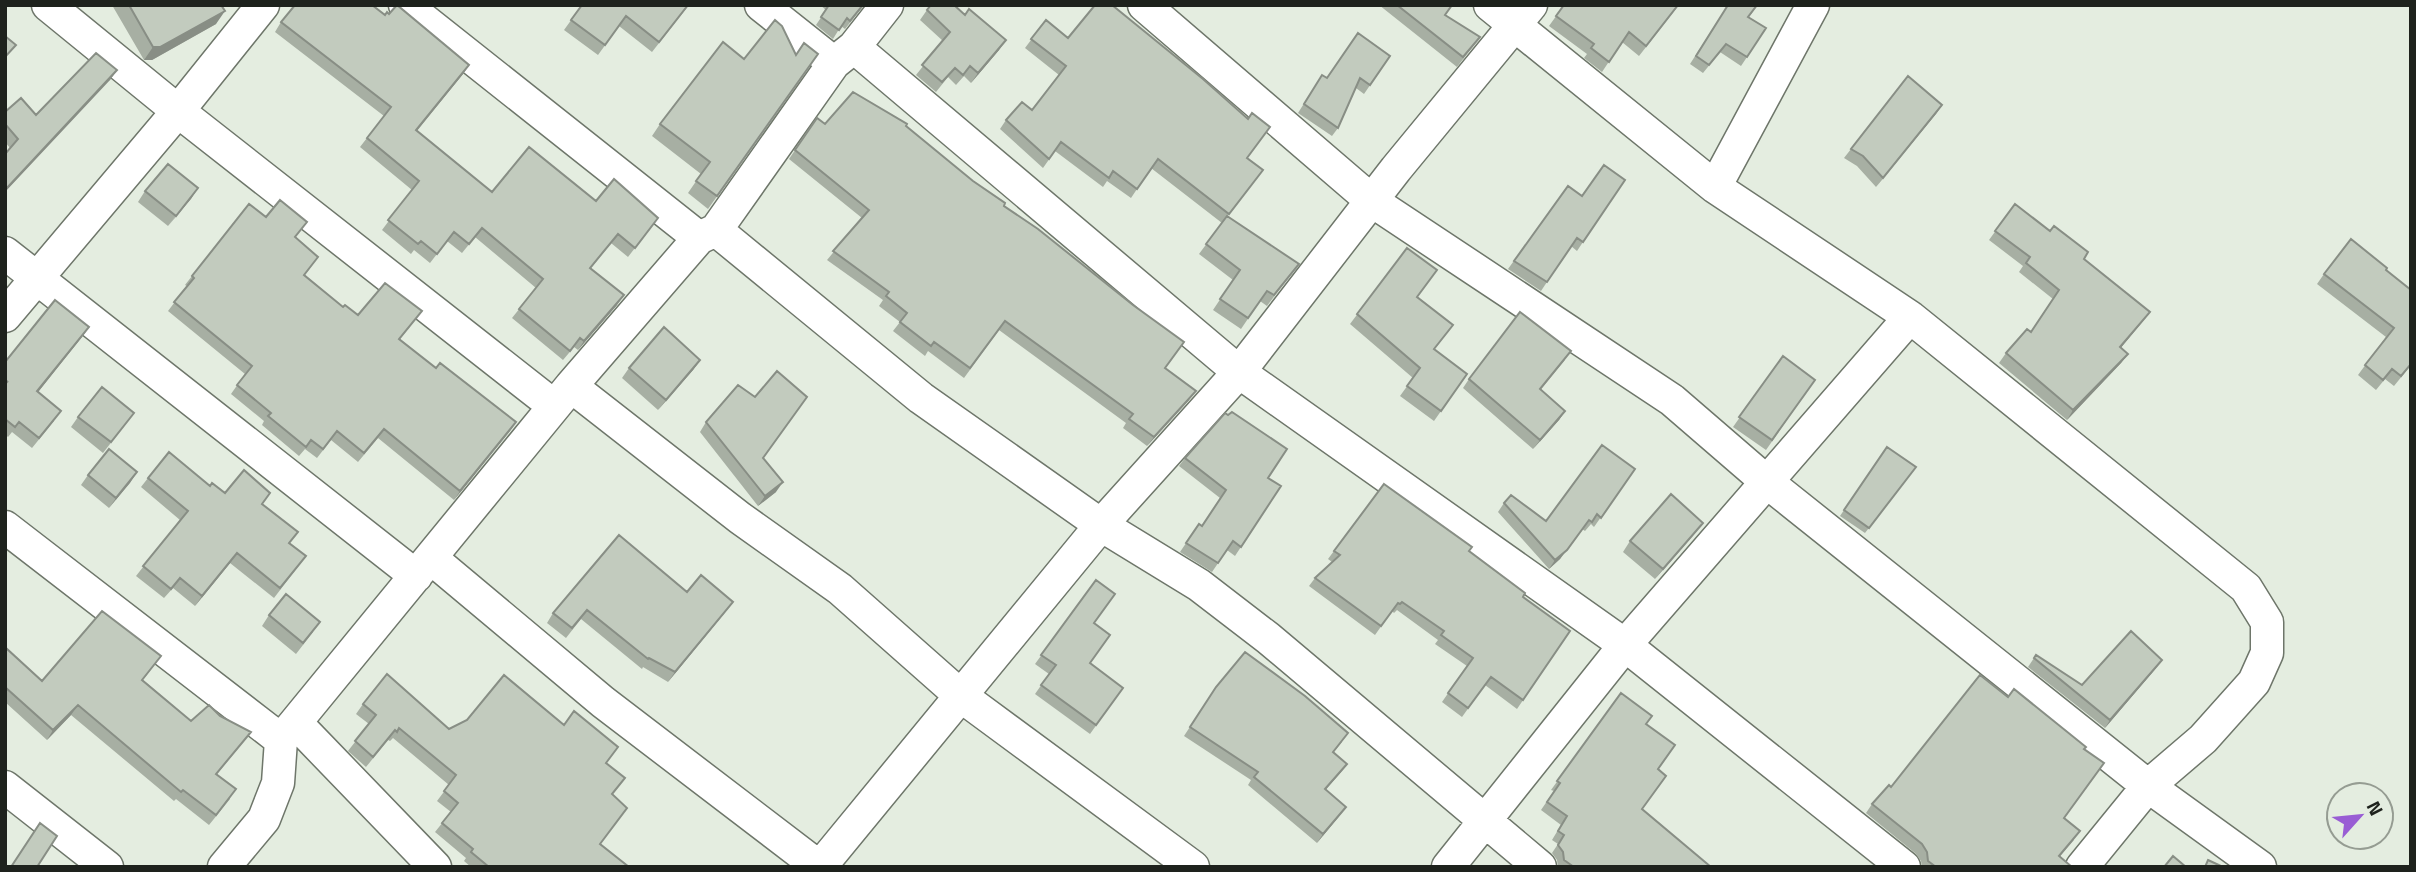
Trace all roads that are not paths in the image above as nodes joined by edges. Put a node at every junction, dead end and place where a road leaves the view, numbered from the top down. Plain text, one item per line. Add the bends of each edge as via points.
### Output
1 (48, 5) edge
2 (263, 5) edge
3 (405, 5) edge
4 (761, 5) edge
5 (887, 5) edge
6 (1144, 5) edge
7 (1490, 5) edge
8 (1812, 5) edge
9 (1523, 15) edge
10 (844, 55) junction
11 (178, 111) junction
12 (1715, 187) junction
13 (1372, 201) junction
14 (708, 234) junction
15 (5, 253) edge
16 (37, 279) junction
17 (5, 316) edge
18 (1910, 317) junction
19 (1239, 372) junction
20 (562, 396) junction
21 (1767, 482) junction
22 (1101, 525) junction
23 (5, 527) edge
24 (423, 567) junction
25 (1625, 645) junction
26 (961, 696) junction
27 (288, 731) junction
28 (2148, 786) junction
29 (5, 787) edge
30 (1485, 820) junction
31 (107, 867) edge
32 (224, 867) edge
33 (435, 867) edge
34 (819, 867) edge
35 (1193, 867) edge
36 (1448, 867) edge
37 (1540, 867) edge
38 (1904, 867) edge
39 (2082, 867) edge
40 (2260, 867) edge

1 - 11 street
2 - 11 street
3 - 14 street
4 - 10 street
5 - 10 street
6 - 13 street
7 - 9 street
8 - 12 street
9 - 12 street
9 - 13 street
10 - 14 street
10 - 19 street
11 - 16 street
11 - 20 street
12 - 18 street
13 - 19 street
13 - 21 street via 1672,400
14 - 20 street
14 - 22 street via 922,398
15 - 16 street
16 - 17 street
16 - 24 street
18 - 21 street
18 - 28 street via 2246,588 2267,622 2267,653 2254,682 2203,739
19 - 22 street
19 - 25 street
20 - 24 street
20 - 26 street via 840,589
21 - 25 street
21 - 28 street
22 - 26 street
22 - 30 street via 1199,585 1268,638
23 - 27 street
24 - 27 street
24 - 34 street
25 - 30 street
25 - 38 street
26 - 34 street
26 - 35 street
27 - 32 street via 278,783 264,819
27 - 33 street
28 - 39 street
28 - 40 street
29 - 31 street
30 - 36 street
30 - 37 street

